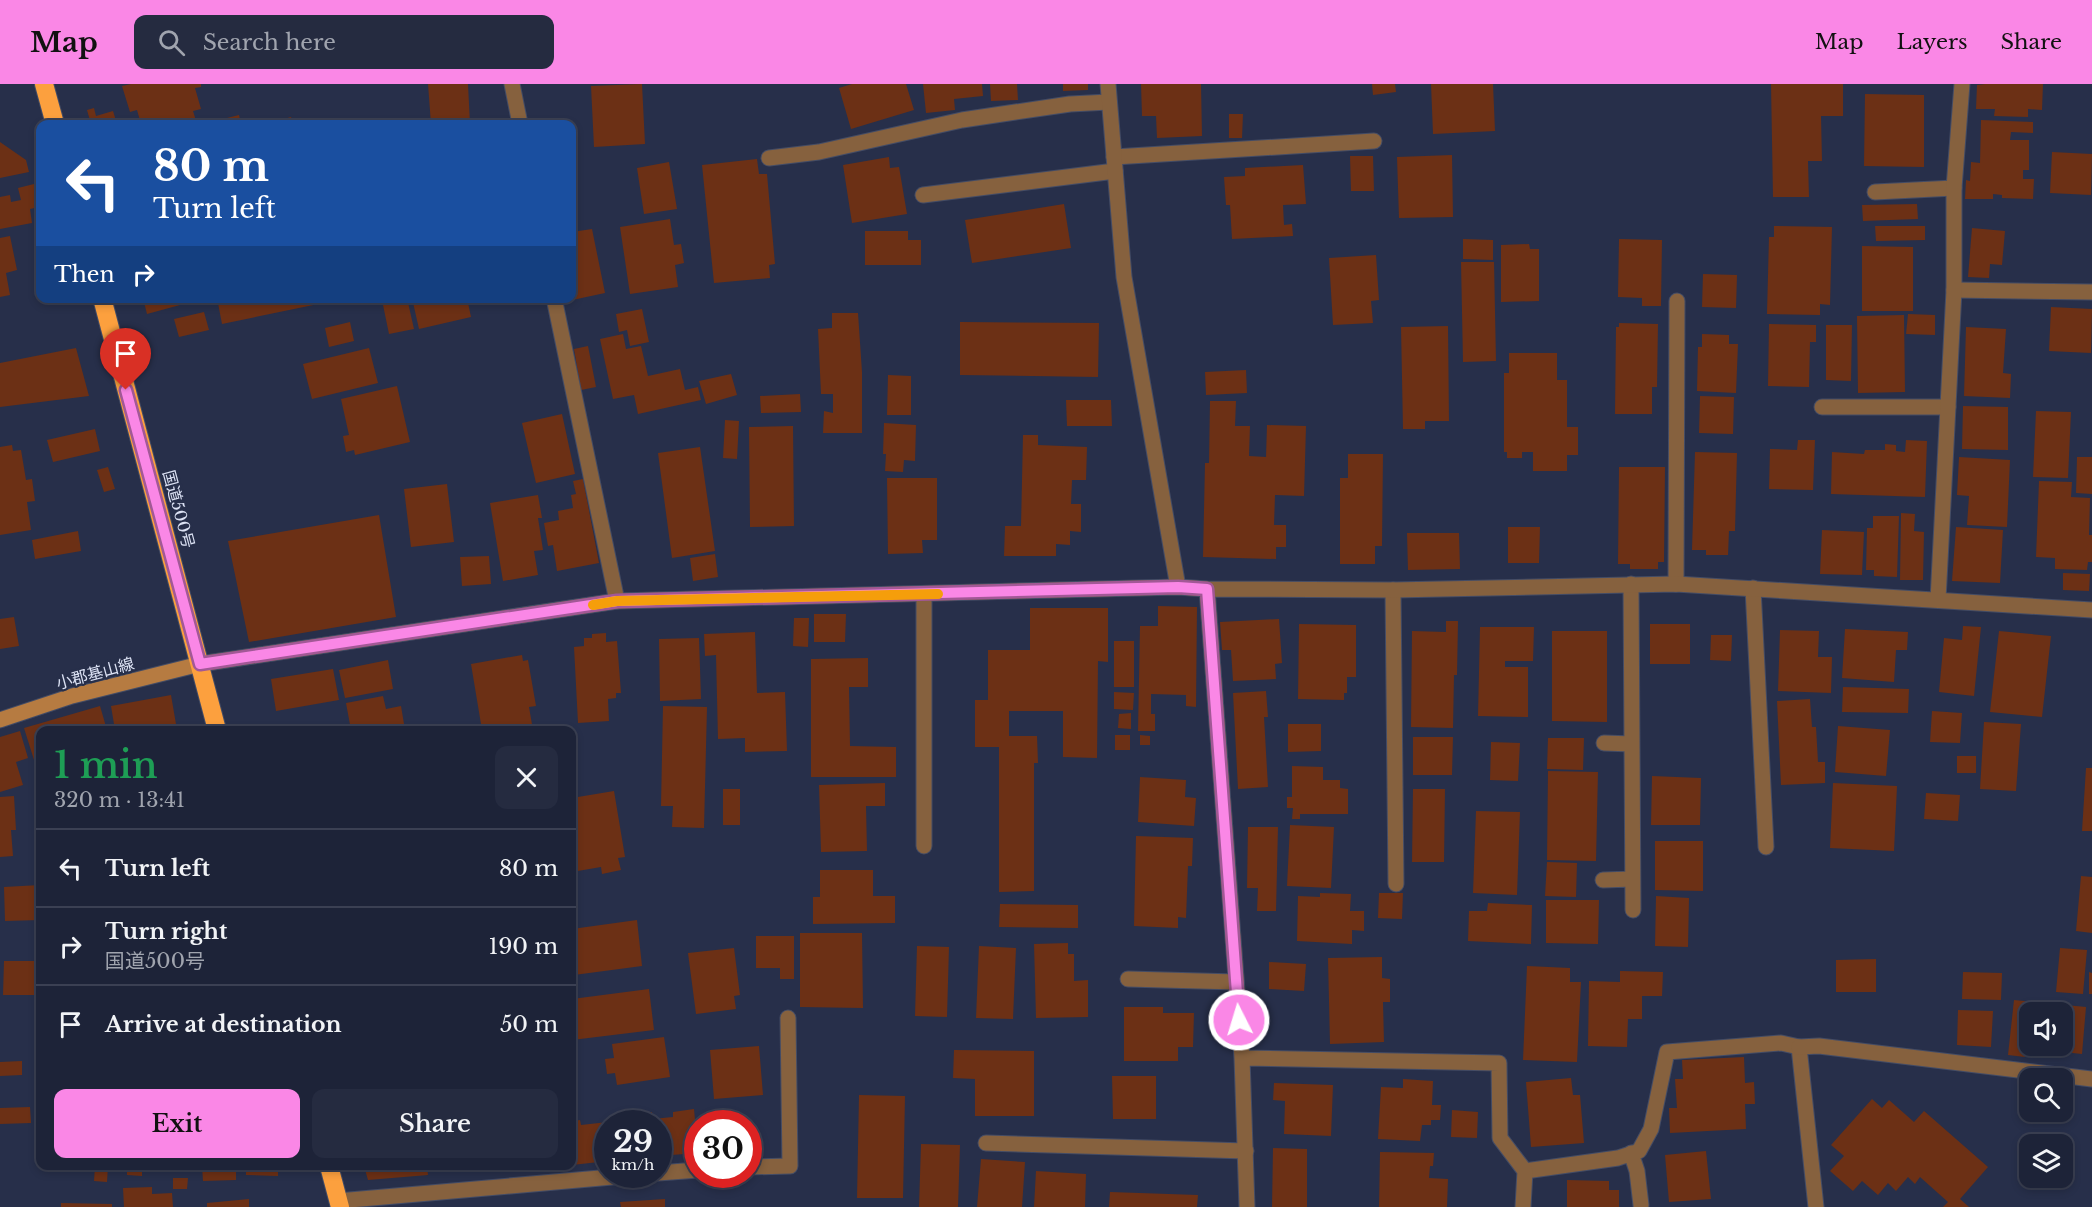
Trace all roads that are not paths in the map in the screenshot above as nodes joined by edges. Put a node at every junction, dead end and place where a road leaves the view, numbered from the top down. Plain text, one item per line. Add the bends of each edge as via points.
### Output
1 (44, 84) edge
2 (512, 84) edge
3 (1108, 84) edge
4 (1962, 84) edge
5 (1109, 102) junction
6 (54, 120) edge
7 (519, 120) edge
8 (1374, 141) dead end
9 (770, 158) dead end
10 (1114, 164) junction
11 (1954, 188) junction
12 (1875, 192) dead end
13 (923, 195) dead end
14 (1954, 290) junction
15 (2092, 292) edge
16 (1677, 301) dead end
17 (103, 303) edge
18 (555, 303) edge
19 (1822, 407) dead end
20 (1948, 407) junction
21 (1631, 584) junction
22 (1676, 584) junction
23 (1178, 587) junction
24 (1753, 588) junction
25 (1207, 589) junction
26 (1394, 590) junction
27 (924, 594) junction
28 (1938, 600) junction
29 (617, 601) junction
30 (2092, 610) edge
31 (200, 664) junction
32 (0, 720) edge
33 (216, 726) edge
34 (1604, 743) dead end
35 (1632, 744) junction
36 (924, 846) dead end
37 (1766, 847) dead end
38 (1632, 879) junction
39 (1603, 880) dead end
40 (1396, 884) dead end
41 (1632, 910) dead end
42 (1128, 979) dead end
43 (1236, 982) junction
44 (788, 1018) dead end
45 (1799, 1047) junction
46 (1242, 1058) junction
47 (2092, 1079) edge
48 (986, 1143) dead end
49 (1246, 1151) junction
50 (1631, 1153) junction
51 (762, 1167) edge
52 (330, 1170) edge
53 (1525, 1171) junction
54 (594, 1179) edge
55 (339, 1204) edge
56 (1641, 1205) dead end
57 (1247, 1207) edge
58 (1523, 1207) edge
59 (1816, 1207) edge

1 - 6 highway
2 - 7 street
3 - 5 street
4 - 11 street
5 - 9 street via 962,120 819,152
5 - 10 street
8 - 10 street
10 - 13 street
10 - 23 street via 1124,277
11 - 12 street
11 - 14 street
14 - 15 street
14 - 20 street
16 - 22 street
17 - 31 highway, 国道500号
18 - 29 street
19 - 20 street
20 - 28 street
21 - 22 street
21 - 26 street
21 - 35 street
22 - 24 street
23 - 25 street
23 - 27 street
24 - 28 street
24 - 37 street
25 - 26 street
25 - 43 street
26 - 40 street
27 - 29 street
27 - 36 street
28 - 30 street
29 - 31 street
31 - 32 main road, 小郡基山線 via 72,696
31 - 33 highway, 国道500号
34 - 35 street
35 - 38 street
38 - 39 street
38 - 41 street
42 - 43 street
43 - 46 street
44 - 51 street via 789,1166
45 - 47 street via 1819,1046
45 - 50 street via 1781,1043 1666,1052 1651,1129 1638,1150
45 - 59 street
46 - 49 street
46 - 53 street via 1499,1063 1500,1138
48 - 49 street
49 - 57 street
50 - 53 street
50 - 56 street
52 - 55 highway
53 - 58 street
54 - 55 street

